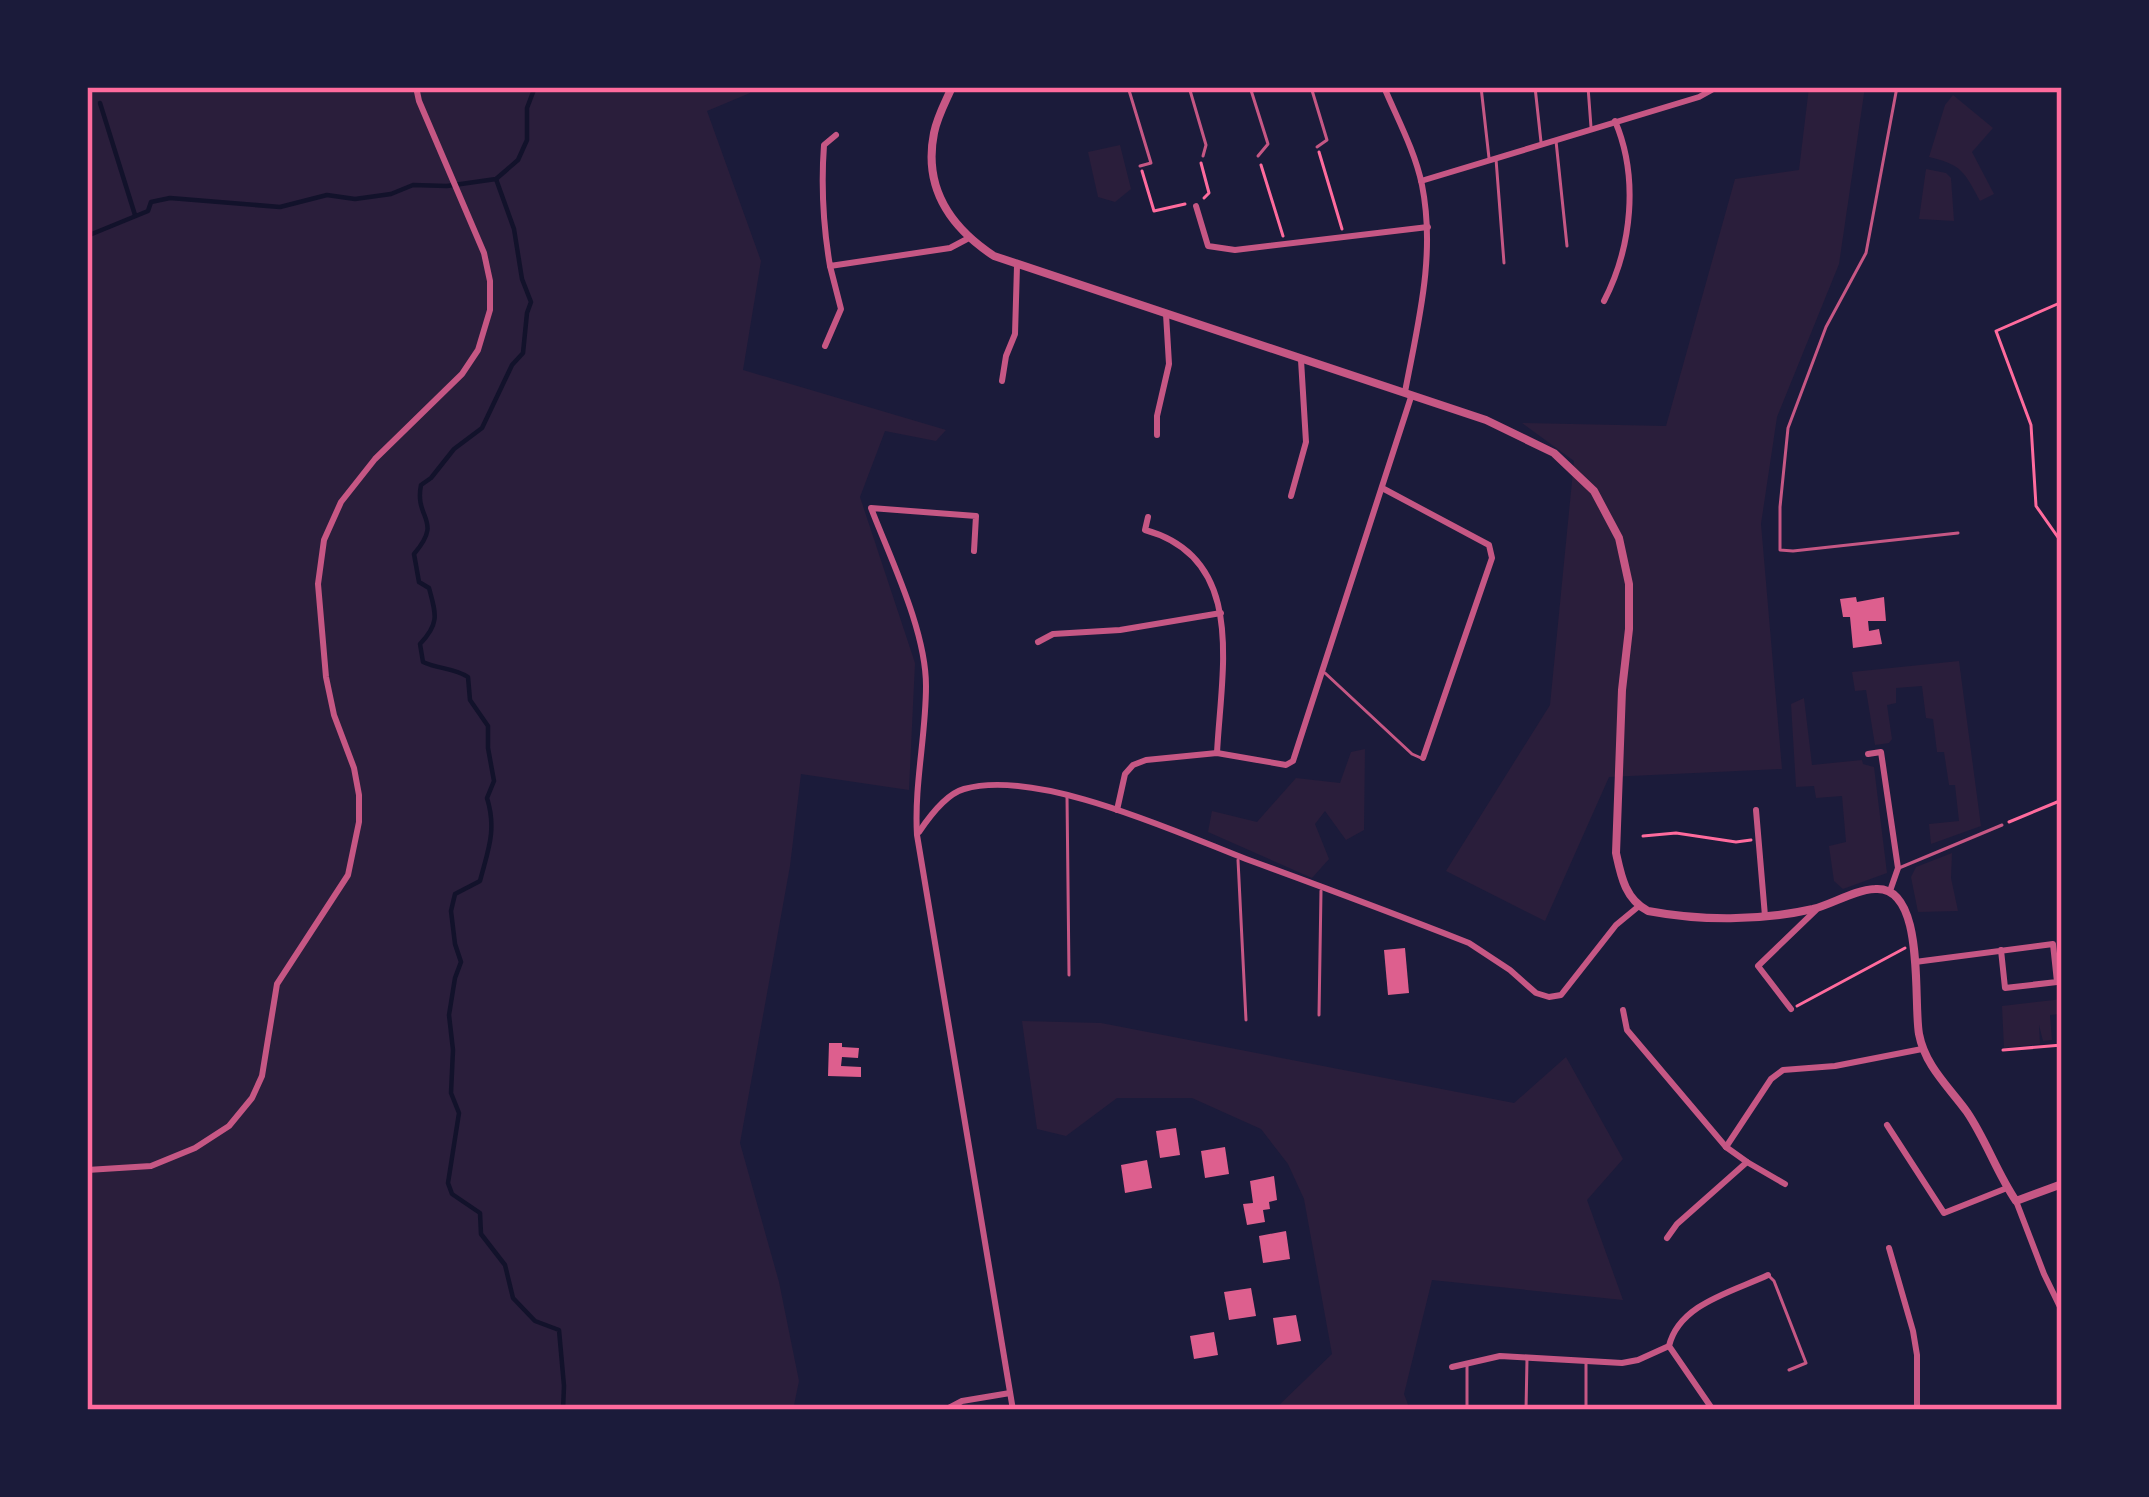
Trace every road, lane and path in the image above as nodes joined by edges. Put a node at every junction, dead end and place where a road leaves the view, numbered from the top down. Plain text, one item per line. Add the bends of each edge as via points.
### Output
1 (97, 87) edge
2 (416, 87) edge
3 (952, 87) edge
4 (969, 87) edge
5 (1003, 87) edge
6 (1128, 87) edge
7 (1189, 87) edge
8 (1250, 87) edge
9 (1311, 87) edge
10 (1384, 87) edge
11 (1481, 87) edge
12 (1535, 87) edge
13 (1588, 87) edge
14 (1717, 87) edge
15 (1898, 87) edge
16 (87, 90) edge
17 (1615, 121) junction
18 (1592, 128) junction
19 (836, 135) dead end
20 (1556, 139) junction
21 (1541, 144) junction
22 (1317, 147) joint
23 (1258, 155) joint
24 (1203, 156) joint
25 (1492, 159) junction
26 (1140, 166) joint
27 (1421, 181) junction
28 (1196, 206) junction
29 (1428, 227) junction
30 (1344, 236) junction
31 (967, 238) junction
32 (1285, 244) junction
33 (1567, 246) dead end
34 (1504, 263) dead end
35 (830, 266) junction
36 (1017, 266) junction
37 (1604, 301) dead end
38 (2062, 302) edge
39 (1166, 314) junction
40 (825, 346) dead end
41 (1301, 360) junction
42 (1002, 381) dead end
43 (1408, 396) junction
44 (1156, 435) dead end
45 (1383, 488) junction
46 (1291, 496) dead end
47 (1148, 517) dead end
48 (1958, 533) dead end
49 (2062, 543) edge
50 (974, 551) dead end
51 (1221, 613) junction
52 (1038, 642) dead end
53 (1323, 671) junction
54 (1217, 753) junction
55 (1868, 754) dead end
56 (1423, 758) joint
57 (1067, 795) junction
58 (2062, 800) edge
59 (1117, 810) junction
60 (1756, 810) dead end
61 (2002, 825) joint
62 (917, 835) junction
63 (1643, 836) dead end
64 (1759, 839) junction
65 (1238, 856) junction
66 (1898, 868) junction
67 (1321, 886) junction
68 (1890, 891) junction
69 (1639, 906) junction
70 (1819, 907) junction
71 (1765, 916) junction
72 (1912, 944) junction
73 (2001, 950) junction
74 (1915, 962) junction
75 (1069, 974) dead end
76 (1790, 1009) joint
77 (1623, 1010) dead end
78 (1319, 1015) dead end
79 (1246, 1020) dead end
80 (2062, 1045) edge
81 (1922, 1049) junction
82 (2003, 1050) dead end
83 (1887, 1125) dead end
84 (1726, 1147) junction
85 (1747, 1162) junction
86 (87, 1169) edge
87 (1785, 1184) dead end
88 (2062, 1184) edge
89 (2007, 1188) junction
90 (2016, 1202) junction
91 (1667, 1238) dead end
92 (1889, 1248) dead end
93 (1768, 1275) joint
94 (2062, 1311) edge
95 (1669, 1346) junction
96 (1526, 1358) junction
97 (1586, 1361) junction
98 (1467, 1364) junction
99 (1452, 1367) dead end
100 (1789, 1370) dead end
101 (1010, 1393) junction
102 (945, 1410) edge
103 (1012, 1410) edge
104 (1467, 1410) edge
105 (1526, 1410) edge
106 (1586, 1410) edge
107 (1713, 1410) edge
108 (1917, 1410) edge

1 - 16 path
2 - 86 street via 484,253 490,310 461,374 341,502 324,540 318,584 326,677 358,795 348,875 277,984 262,1076 229,1126 151,1166
3 - 31 street via 934,133 934,172 938,195
4 - 5 street
6 - 26 lane via 1151,163
7 - 24 lane
8 - 23 lane via 1268,144
9 - 22 lane via 1327,140
10 - 27 street
11 - 25 lane
12 - 21 lane
13 - 18 lane
14 - 17 street
15 - 48 lane via 1866,253 1826,326 1788,428 1780,550
17 - 18 street
17 - 37 street via 1630,184 1620,262
18 - 20 street
19 - 35 street via 823,159
20 - 21 street
20 - 33 lane
21 - 25 street
22 - 30 path
23 - 32 path
24 - 28 path via 1209,193
25 - 27 street
25 - 34 lane
26 - 28 path via 1154,211
27 - 29 street
28 - 32 street via 1208,246
29 - 30 street
29 - 43 street
30 - 32 street
31 - 35 street via 950,248
31 - 36 street
35 - 40 street via 841,309
36 - 39 street
36 - 42 street via 1015,334
38 - 49 path via 1996,331 2031,425 2036,506
39 - 41 street
39 - 44 street via 1169,364
41 - 43 street
41 - 46 street via 1306,442
43 - 45 street
43 - 69 street via 1486,420 1554,453 1594,491 1619,538 1629,629 1616,853
45 - 53 street
45 - 56 street via 1489,545 1492,558
47 - 51 street via 1145,530 1178,542 1207,571
50 - 62 street via 976,517 872,508 919,638 926,684
51 - 52 street
51 - 54 street
53 - 54 street via 1293,761
53 - 56 lane
54 - 59 street via 1133,765
55 - 66 street via 1881,752
57 - 59 street
57 - 62 street via 966,788
57 - 75 lane
58 - 61 path
59 - 65 street
60 - 64 street
61 - 66 lane
62 - 101 street
63 - 64 path
64 - 71 street
65 - 67 street
65 - 79 lane
66 - 68 street
67 - 69 street via 1469,943 1549,997 1561,995
67 - 78 lane
68 - 70 street
68 - 72 street via 1904,904
69 - 71 street via 1669,915
70 - 71 street
70 - 76 street via 1758,966
72 - 74 street
72 - 76 path
73 - 73 street via 2005,988 2057,982 2053,944
73 - 74 street
74 - 81 street
77 - 84 street via 1628,1030
80 - 82 path
81 - 84 street via 1783,1070
81 - 89 street
83 - 89 street via 1944,1213
84 - 85 street
85 - 87 street
85 - 91 street
88 - 90 street
89 - 90 street
90 - 94 street
92 - 108 street via 1913,1330
93 - 95 street via 1691,1312
93 - 100 lane via 1806,1363
95 - 97 street via 1622,1363
95 - 107 street
96 - 97 street
96 - 98 street
96 - 105 lane
97 - 106 lane
98 - 99 street
98 - 104 lane
101 - 102 street
101 - 103 street

